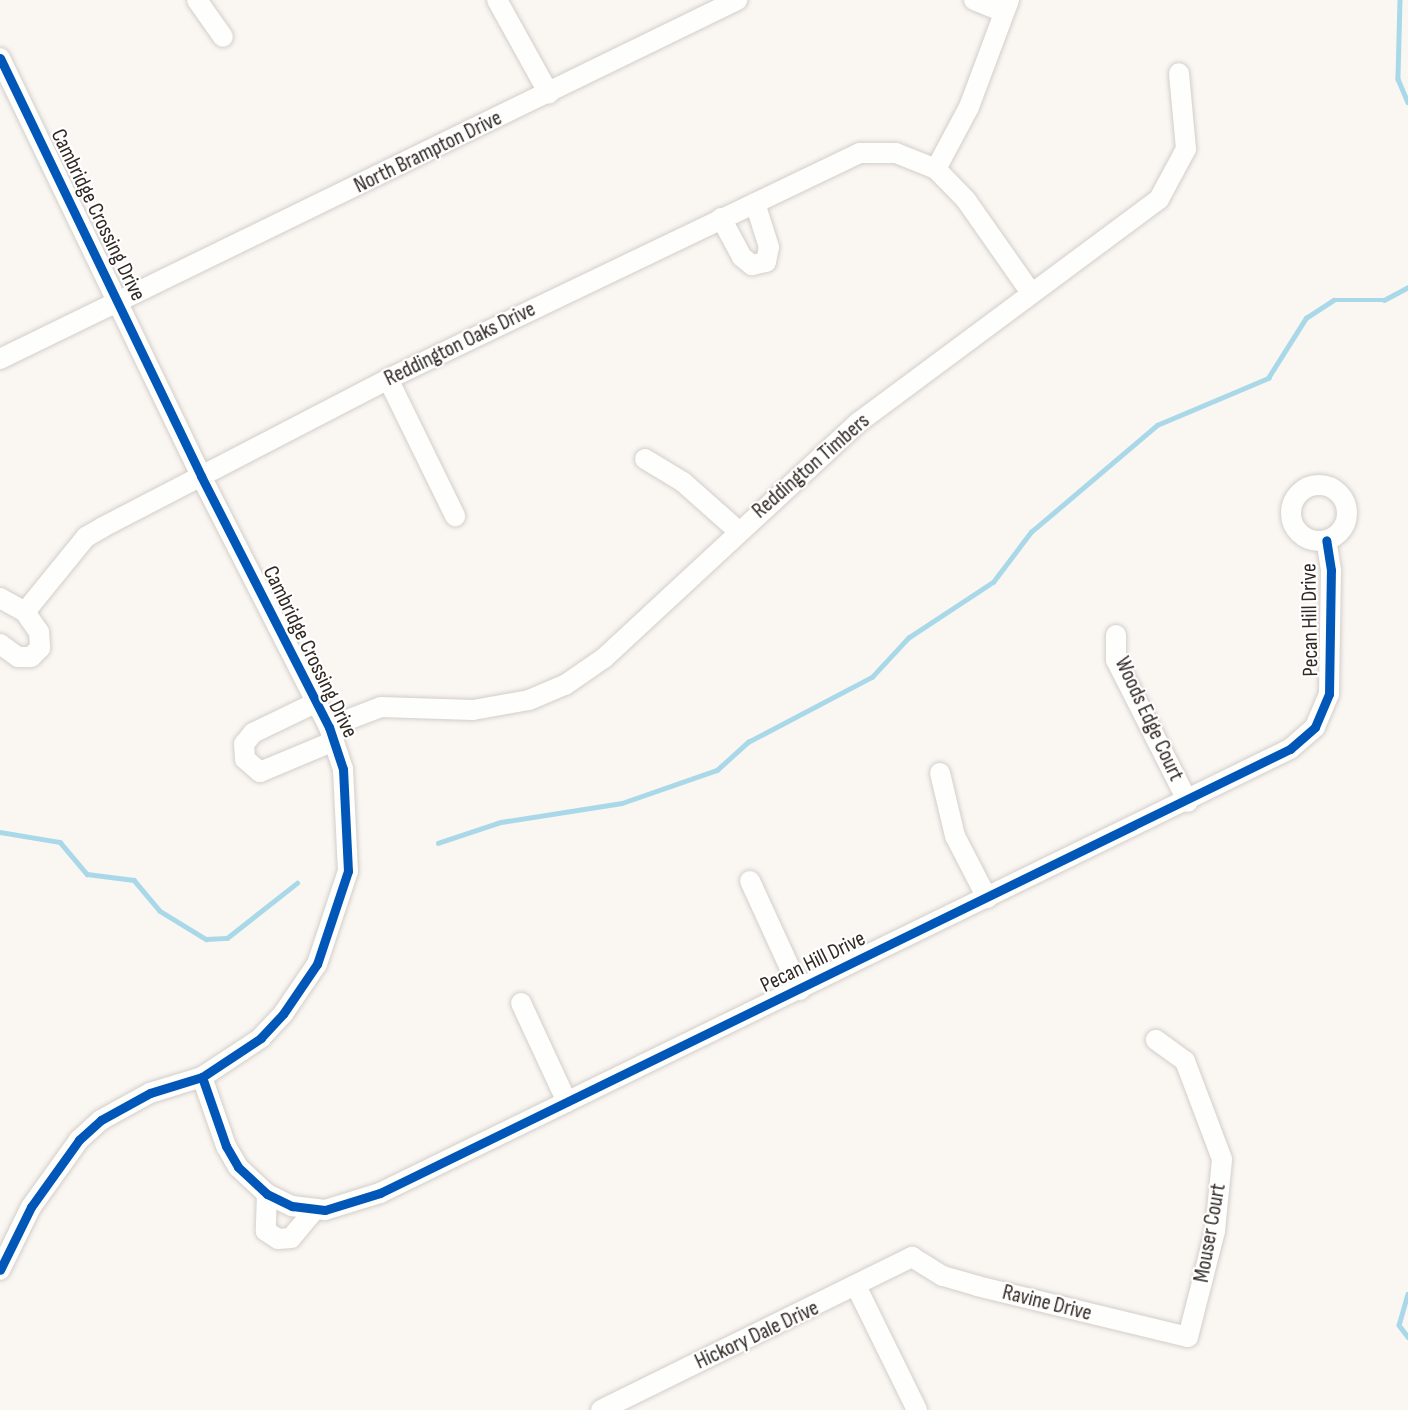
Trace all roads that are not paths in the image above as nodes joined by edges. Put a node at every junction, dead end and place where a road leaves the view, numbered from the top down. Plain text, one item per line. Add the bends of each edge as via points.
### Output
1 (197, 0) edge
2 (497, 0) edge
3 (737, 0) edge
4 (974, 0) edge
5 (1006, 6) edge
6 (707, 7) edge
7 (223, 37) dead end
8 (0, 58) edge
9 (1179, 73) dead end
10 (549, 94) junction
11 (936, 169) junction
12 (755, 203) junction
13 (721, 218) junction
14 (1031, 293) junction
15 (118, 301) junction
16 (0, 359) edge
17 (388, 379) junction
18 (645, 459) dead end
19 (201, 476) junction
20 (455, 516) dead end
21 (737, 530) junction
22 (1326, 540) dead end
23 (0, 598) edge
24 (25, 612) junction
25 (1116, 635) dead end
26 (0, 644) edge
27 (315, 703) junction
28 (332, 734) junction
29 (940, 774) dead end
30 (1188, 802) junction
31 (750, 881) dead end
32 (987, 898) junction
33 (800, 990) junction
34 (521, 1003) dead end
35 (1156, 1040) dead end
36 (202, 1077) junction
37 (567, 1102) junction
38 (267, 1194) junction
39 (315, 1209) junction
40 (912, 1257) joint
41 (0, 1270) edge
42 (857, 1288) junction
43 (1188, 1337) joint
44 (601, 1410) edge
45 (917, 1410) edge

1 - 7 street
2 - 10 street
3 - 6 street, North Brampton Drive
4 - 5 street
5 - 11 street via 969,107
6 - 10 street, North Brampton Drive
8 - 15 street, Cambridge Crossing Drive
9 - 14 street, Reddington Timbers via 1186,149 1172,184 1144,212
10 - 15 street, North Brampton Drive
11 - 12 street, Reddington Oaks Drive via 896,153 860,153
11 - 14 street, Reddington Oaks Drive via 966,200
12 - 13 street, Reddington Oaks Drive
12 - 13 street via 769,255 759,265 742,257
13 - 17 street, Reddington Oaks Drive
14 - 21 street, Reddington Timbers via 860,422
15 - 16 street, North Brampton Drive
15 - 19 street, Cambridge Crossing Drive
17 - 19 street, Reddington Oaks Drive
17 - 20 street
18 - 21 street via 684,482
19 - 24 street, Reddington Oaks Drive via 86,537
19 - 27 street, Cambridge Crossing Drive
21 - 28 street, Reddington Timbers via 613,651 565,685 529,700 473,710 381,707
22 - 30 street, Pecan Hill Drive via 1333,662 1329,694 1315,727 1282,754
23 - 24 street
24 - 26 street via 39,632 40,648 31,657 18,657
25 - 30 street, Woods Edge Court via 1116,660
27 - 28 street, Cambridge Crossing Drive
27 - 28 street, Reddington Timbers via 254,733 244,744 245,759 260,772
28 - 36 street, Cambridge Crossing Drive via 343,769 348,871 330,936 283,1014 261,1038
29 - 32 street via 956,837
30 - 32 street, Pecan Hill Drive
31 - 33 street
32 - 33 street, Pecan Hill Drive
33 - 37 street, Pecan Hill Drive
34 - 37 street
35 - 43 street, Mouser Court via 1185,1061 1222,1159 1215,1231
36 - 38 street via 226,1146 238,1167
36 - 41 street, Cambridge Crossing Drive via 150,1093 101,1120 79,1140 31,1207
37 - 39 street, Pecan Hill Drive via 380,1193
38 - 39 street
38 - 39 street via 266,1231 278,1239 291,1238
40 - 42 street, Hickory Dale Drive
40 - 43 street, Ravine Drive via 944,1276 977,1286
42 - 44 street, Hickory Dale Drive
42 - 45 street

